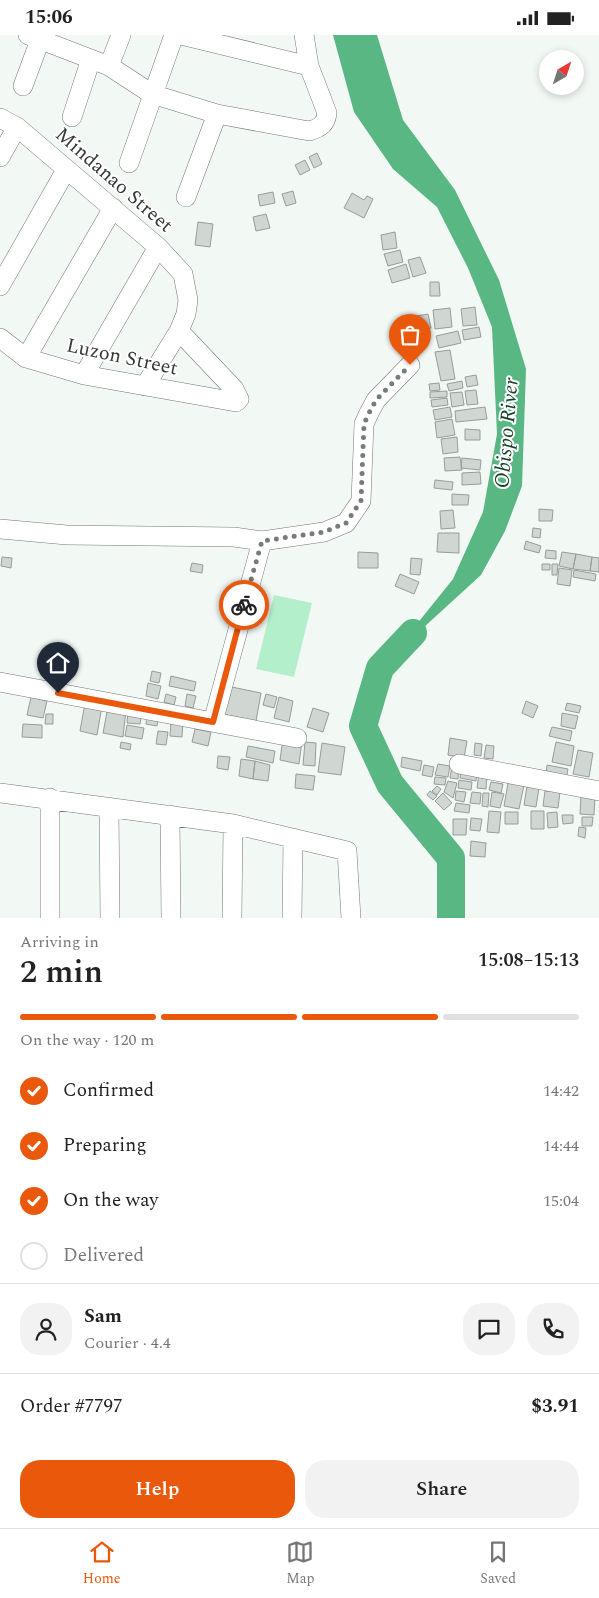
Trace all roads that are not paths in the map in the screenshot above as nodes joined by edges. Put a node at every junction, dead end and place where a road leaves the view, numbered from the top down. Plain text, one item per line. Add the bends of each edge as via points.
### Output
1 (121, 35) edge
2 (174, 35) edge
3 (181, 35) edge
4 (304, 35) edge
5 (34, 37) edge
6 (91, 59) junction
7 (309, 66) junction
8 (110, 67) junction
9 (23, 86) dead end
10 (152, 94) junction
11 (217, 114) junction
12 (72, 117) dead end
13 (8, 122) edge
14 (0, 157) edge
15 (129, 163) dead end
16 (66, 170) junction
17 (186, 197) dead end
18 (113, 208) junction
19 (158, 247) junction
20 (0, 286) edge
21 (179, 331) junction
22 (0, 339) edge
23 (26, 358) junction
24 (410, 365) dead end
25 (84, 375) junction
26 (145, 386) junction
27 (0, 529) edge
28 (262, 541) junction
29 (0, 682) edge
30 (213, 722) junction
31 (297, 738) dead end
32 (459, 764) dead end
33 (599, 791) edge
34 (0, 793) edge
35 (50, 798) junction
36 (109, 807) junction
37 (170, 815) junction
38 (233, 824) junction
39 (293, 838) junction
40 (50, 918) edge
41 (110, 918) edge
42 (171, 918) edge
43 (232, 918) edge
44 (292, 918) edge
45 (351, 918) edge

1 - 8 street
2 - 10 street
3 - 7 street
4 - 7 street
5 - 6 street
5 - 9 street
6 - 8 street
6 - 12 street
7 - 11 street via 327,113 319,128 309,131
8 - 10 street
10 - 11 street
10 - 15 street
11 - 17 street
13 - 14 street
13 - 16 street, Mindanao Street
16 - 18 street, Mindanao Street
16 - 20 street
18 - 19 street, Mindanao Street
18 - 23 street
19 - 21 street, Mindanao Street via 183,274 187,287 186,313
19 - 25 street
21 - 26 street
21 - 26 street, Luzon Street via 234,389 239,399 231,402
22 - 23 street, Luzon Street
23 - 25 street, Luzon Street
24 - 28 street via 376,400 364,424 361,501 346,523 324,532
25 - 26 street, Luzon Street
27 - 28 street via 67,535 234,537
28 - 30 street
29 - 30 street
30 - 31 street
32 - 33 street
34 - 35 street
35 - 36 street
35 - 40 street
36 - 37 street
36 - 41 street
37 - 38 street
37 - 42 street
38 - 39 street
38 - 43 street
39 - 44 street
39 - 45 street via 347,851

